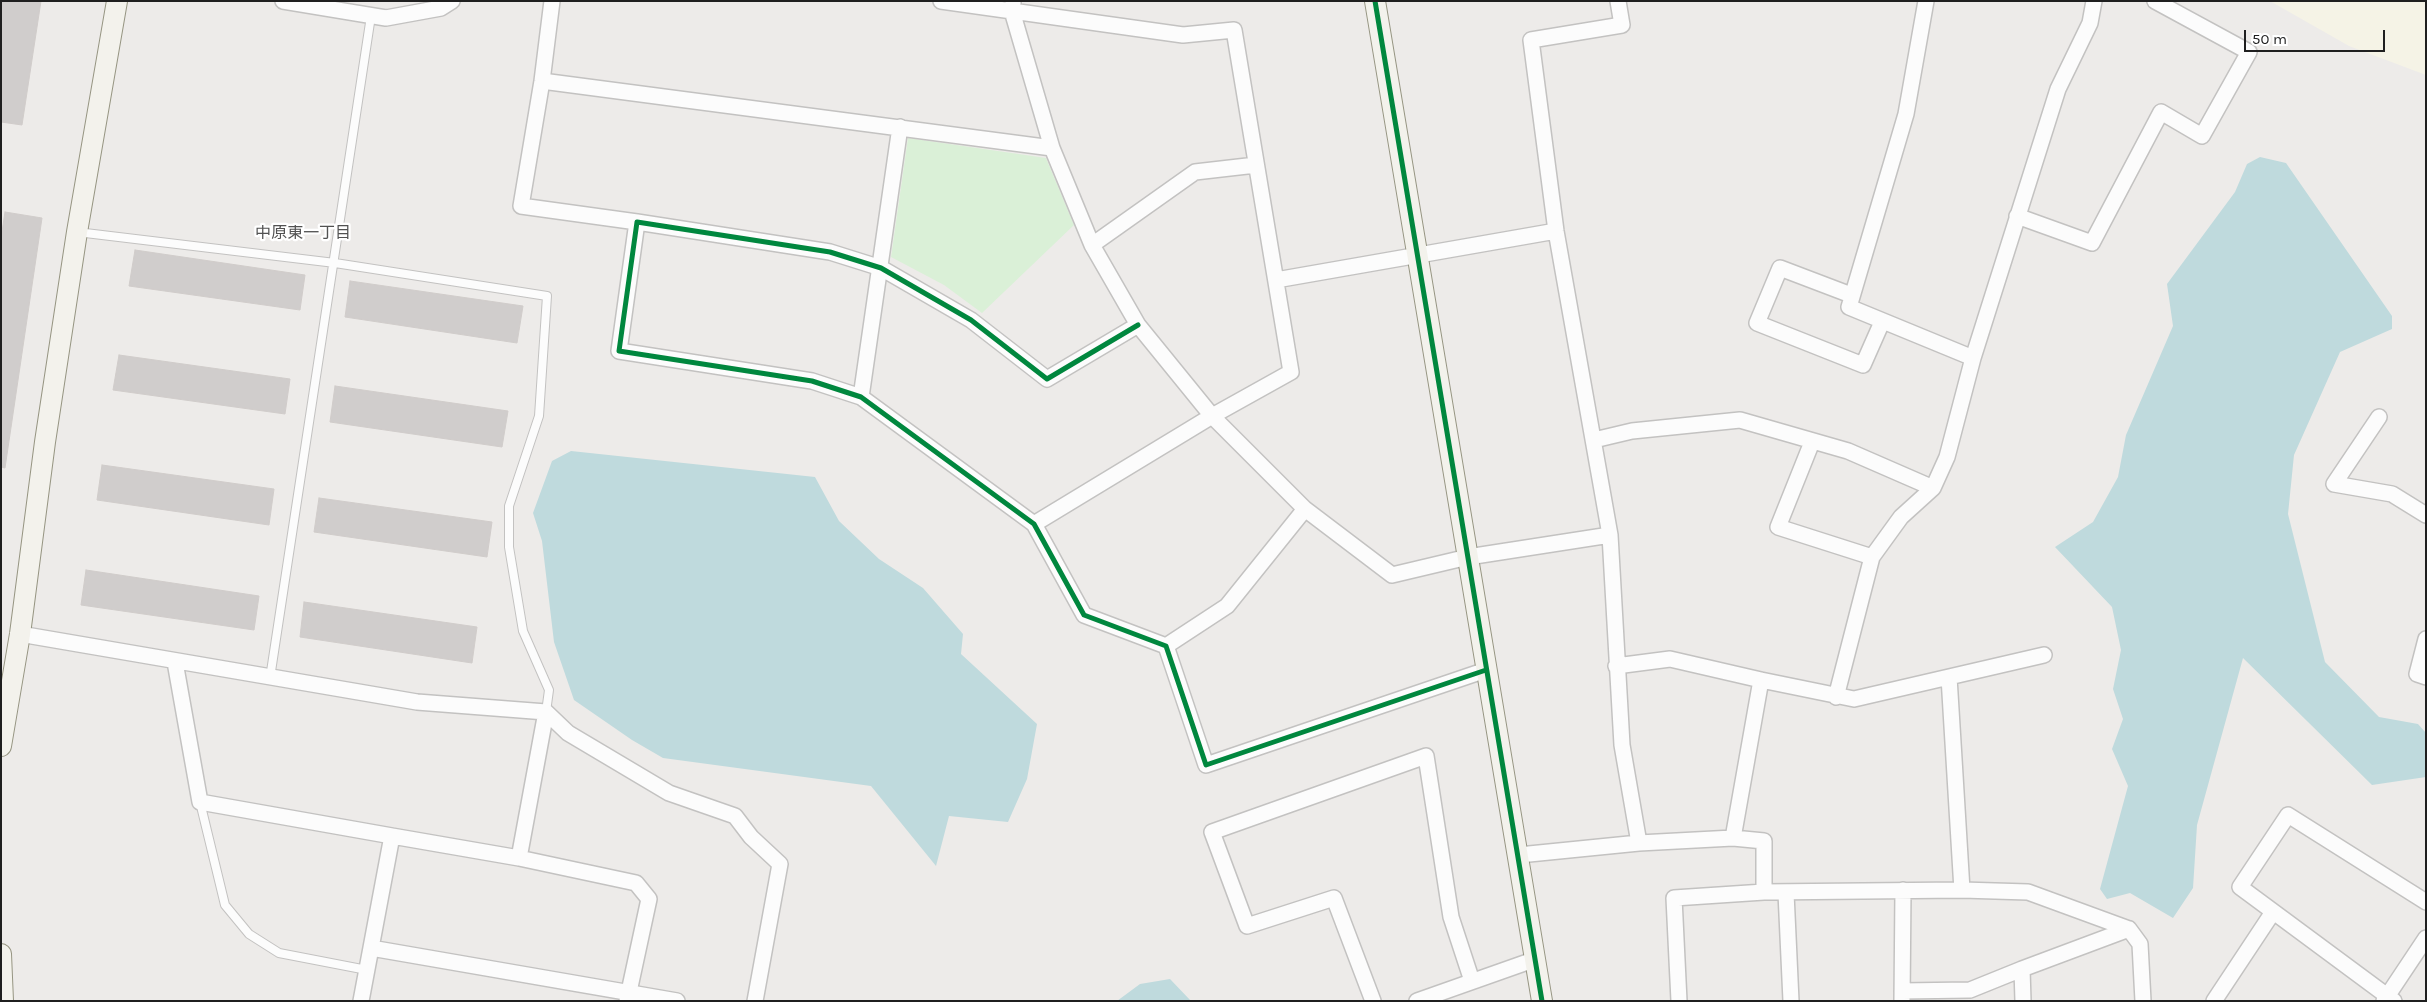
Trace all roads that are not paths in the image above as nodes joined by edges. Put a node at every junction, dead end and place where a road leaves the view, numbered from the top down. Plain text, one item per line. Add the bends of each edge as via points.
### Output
1 (117, 1) edge
2 (283, 1) edge
3 (452, 1) edge
4 (552, 1) edge
5 (941, 1) edge
6 (1375, 1) edge
7 (1618, 1) edge
8 (1926, 1) edge
9 (2094, 1) edge
10 (2155, 1) edge
11 (1013, 6) edge
12 (370, 16) junction
13 (542, 81) junction
14 (900, 127) junction
15 (1052, 148) junction
16 (1256, 165) junction
17 (2017, 216) junction
18 (637, 222) junction
19 (1556, 231) junction
20 (77, 232) junction
21 (1092, 245) junction
22 (1418, 255) junction
23 (334, 263) junction
24 (881, 268) junction
25 (1276, 280) junction
26 (1851, 295) junction
27 (1882, 322) junction
28 (1138, 325) junction
29 (1973, 358) junction
30 (861, 397) junction
31 (1212, 416) junction
32 (2379, 417) dead end
33 (1594, 440) junction
34 (1812, 442) junction
35 (1933, 488) junction
36 (1305, 509) junction
37 (2426, 515) edge
38 (1034, 524) junction
39 (1610, 535) junction
40 (1468, 557) junction
41 (1872, 557) junction
42 (20, 634) junction
43 (2426, 639) edge
44 (1166, 646) junction
45 (2044, 655) dead end
46 (175, 662) junction
47 (1616, 666) junction
48 (1486, 670) junction
49 (1949, 677) junction
50 (2426, 677) edge
51 (270, 678) junction
52 (1761, 680) junction
53 (1836, 697) junction
54 (546, 712) junction
55 (1, 746) edge
56 (200, 802) junction
57 (392, 836) junction
58 (1733, 838) junction
59 (1639, 843) junction
60 (1519, 855) junction
61 (519, 858) junction
62 (1903, 890) junction
63 (1962, 890) junction
64 (1764, 892) junction
65 (1786, 893) junction
66 (2426, 902) edge
67 (2273, 912) junction
68 (2129, 930) junction
69 (2426, 938) edge
70 (371, 948) junction
71 (1, 954) edge
72 (1536, 959) junction
73 (2022, 969) junction
74 (367, 970) junction
75 (1472, 981) junction
76 (627, 996) edge
77 (1902, 996) edge
78 (2388, 999) edge
79 (3, 1001) edge
80 (361, 1001) edge
81 (677, 1001) edge
82 (755, 1001) edge
83 (1373, 1001) edge
84 (1417, 1001) edge
85 (1542, 1001) edge
86 (1679, 1001) edge
87 (1791, 1001) edge
88 (2023, 1001) edge
89 (2143, 1001) edge
90 (2214, 1001) edge

1 - 20 street
2 - 12 street
3 - 12 street via 441,8 386,18
4 - 13 street
5 - 11 street
6 - 22 street
7 - 19 street via 1622,25 1530,40
8 - 26 street via 1906,114
9 - 17 street via 2090,23 2058,89
10 - 17 street via 2249,52 2202,136 2161,112 2092,243
11 - 15 street
11 - 16 street via 1182,35 1234,30
12 - 23 lane
13 - 14 street
13 - 18 street via 521,206
14 - 15 street
14 - 24 street
15 - 21 street
16 - 21 street via 1195,172
16 - 25 street
17 - 29 street
18 - 24 street via 830,252
18 - 30 street via 618,351 812,381
19 - 22 street
19 - 33 street
20 - 23 lane
20 - 42 street
21 - 28 street
22 - 25 street
22 - 40 street
23 - 51 lane
23 - 54 lane via 547,296 539,416 509,506 508,546 522,631 549,690
24 - 28 street via 971,320 1047,379
24 - 30 street
25 - 31 street via 1291,372
26 - 27 street via 1849,307
26 - 27 street via 1780,268 1758,323 1863,365
27 - 29 street
28 - 31 street
29 - 35 street via 1946,457
30 - 38 street
31 - 36 street
31 - 38 street
32 - 37 street via 2334,484 2392,494
33 - 34 street via 1632,431 1740,420
33 - 39 street
34 - 35 street via 1848,452
34 - 41 street via 1778,527
35 - 41 street via 1901,517
36 - 40 street via 1392,575
36 - 44 street via 1227,606
38 - 44 street via 1084,615
39 - 40 street
39 - 47 street
40 - 48 street
41 - 53 street
42 - 46 street
42 - 55 street
43 - 50 street via 2417,674
44 - 48 street via 1206,765
45 - 49 street
46 - 51 street
46 - 56 street
47 - 52 street via 1670,659
47 - 59 street via 1622,745
48 - 60 street
49 - 53 street via 1854,700
49 - 63 street
51 - 54 street via 417,702
52 - 53 street
52 - 58 street
54 - 61 street
54 - 82 street via 568,733 669,793 735,816 751,837 780,864
56 - 57 street
56 - 74 lane via 226,906 249,934 279,953
57 - 61 street
57 - 70 street
58 - 59 street
58 - 64 street via 1764,841
59 - 60 street
60 - 72 street
61 - 76 street via 636,883 649,899
62 - 63 street
62 - 65 street
62 - 77 street
63 - 68 street via 2028,892
64 - 65 street
64 - 86 street via 1674,898
65 - 87 street
66 - 67 street via 2288,815 2240,888
67 - 78 street
67 - 90 street
68 - 73 street
68 - 89 street via 2140,944
69 - 78 street
70 - 74 street
70 - 76 street
71 - 79 street
72 - 75 street
72 - 85 street
73 - 77 street via 1970,990
73 - 88 street
74 - 80 street
75 - 83 street via 1451,917 1426,756 1212,832 1247,926 1334,898
75 - 84 street
76 - 81 street

